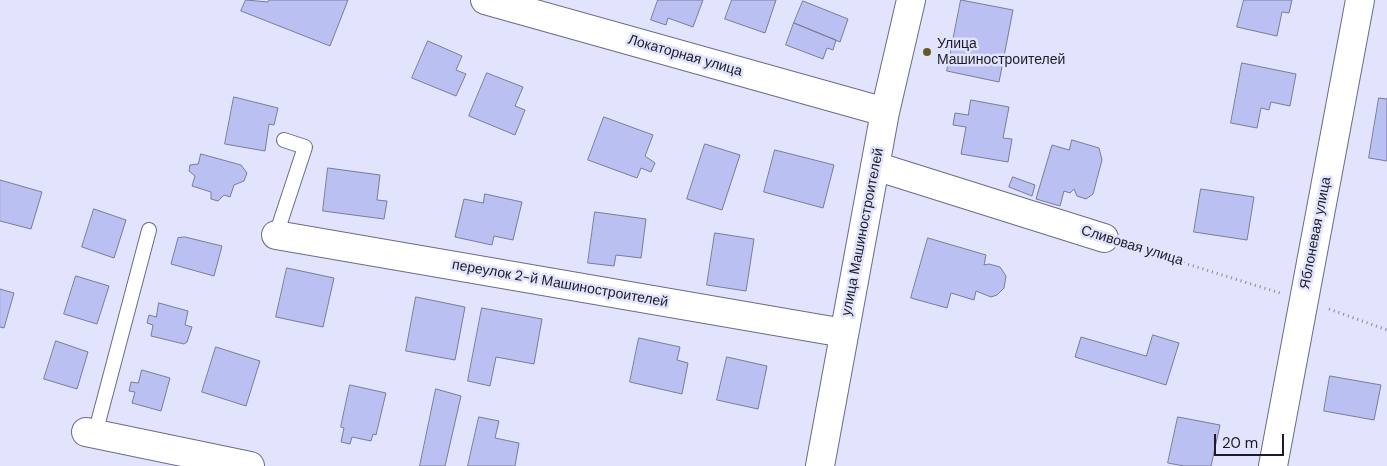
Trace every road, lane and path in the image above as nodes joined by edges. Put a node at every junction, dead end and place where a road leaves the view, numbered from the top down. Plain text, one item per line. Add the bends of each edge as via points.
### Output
1 (485, 0) edge
2 (911, 0) edge
3 (1360, 0) edge
4 (885, 112) junction
5 (284, 140) dead end
6 (875, 166) junction
7 (149, 230) dead end
8 (276, 235) joint
9 (1104, 238) joint
10 (1304, 300) junction
11 (1387, 330) edge
12 (844, 333) junction
13 (91, 433) joint
14 (250, 466) edge
15 (820, 466) edge
16 (1273, 466) edge

1 - 4 street, Локаторная улица
2 - 4 street, улица Машиностроителей
3 - 10 street, Яблоневая улица
4 - 6 street, улица Машиностроителей
5 - 8 lane via 305,147
6 - 9 street, Сливовая улица
6 - 12 street, улица Машиностроителей
7 - 13 lane
8 - 12 street, переулок 2-й Машиностроителей
9 - 10 path, Сливовая улица
10 - 11 path, Сливовая улица
10 - 16 street, Яблоневая улица
12 - 15 street, улица Машиностроителей
13 - 14 street

